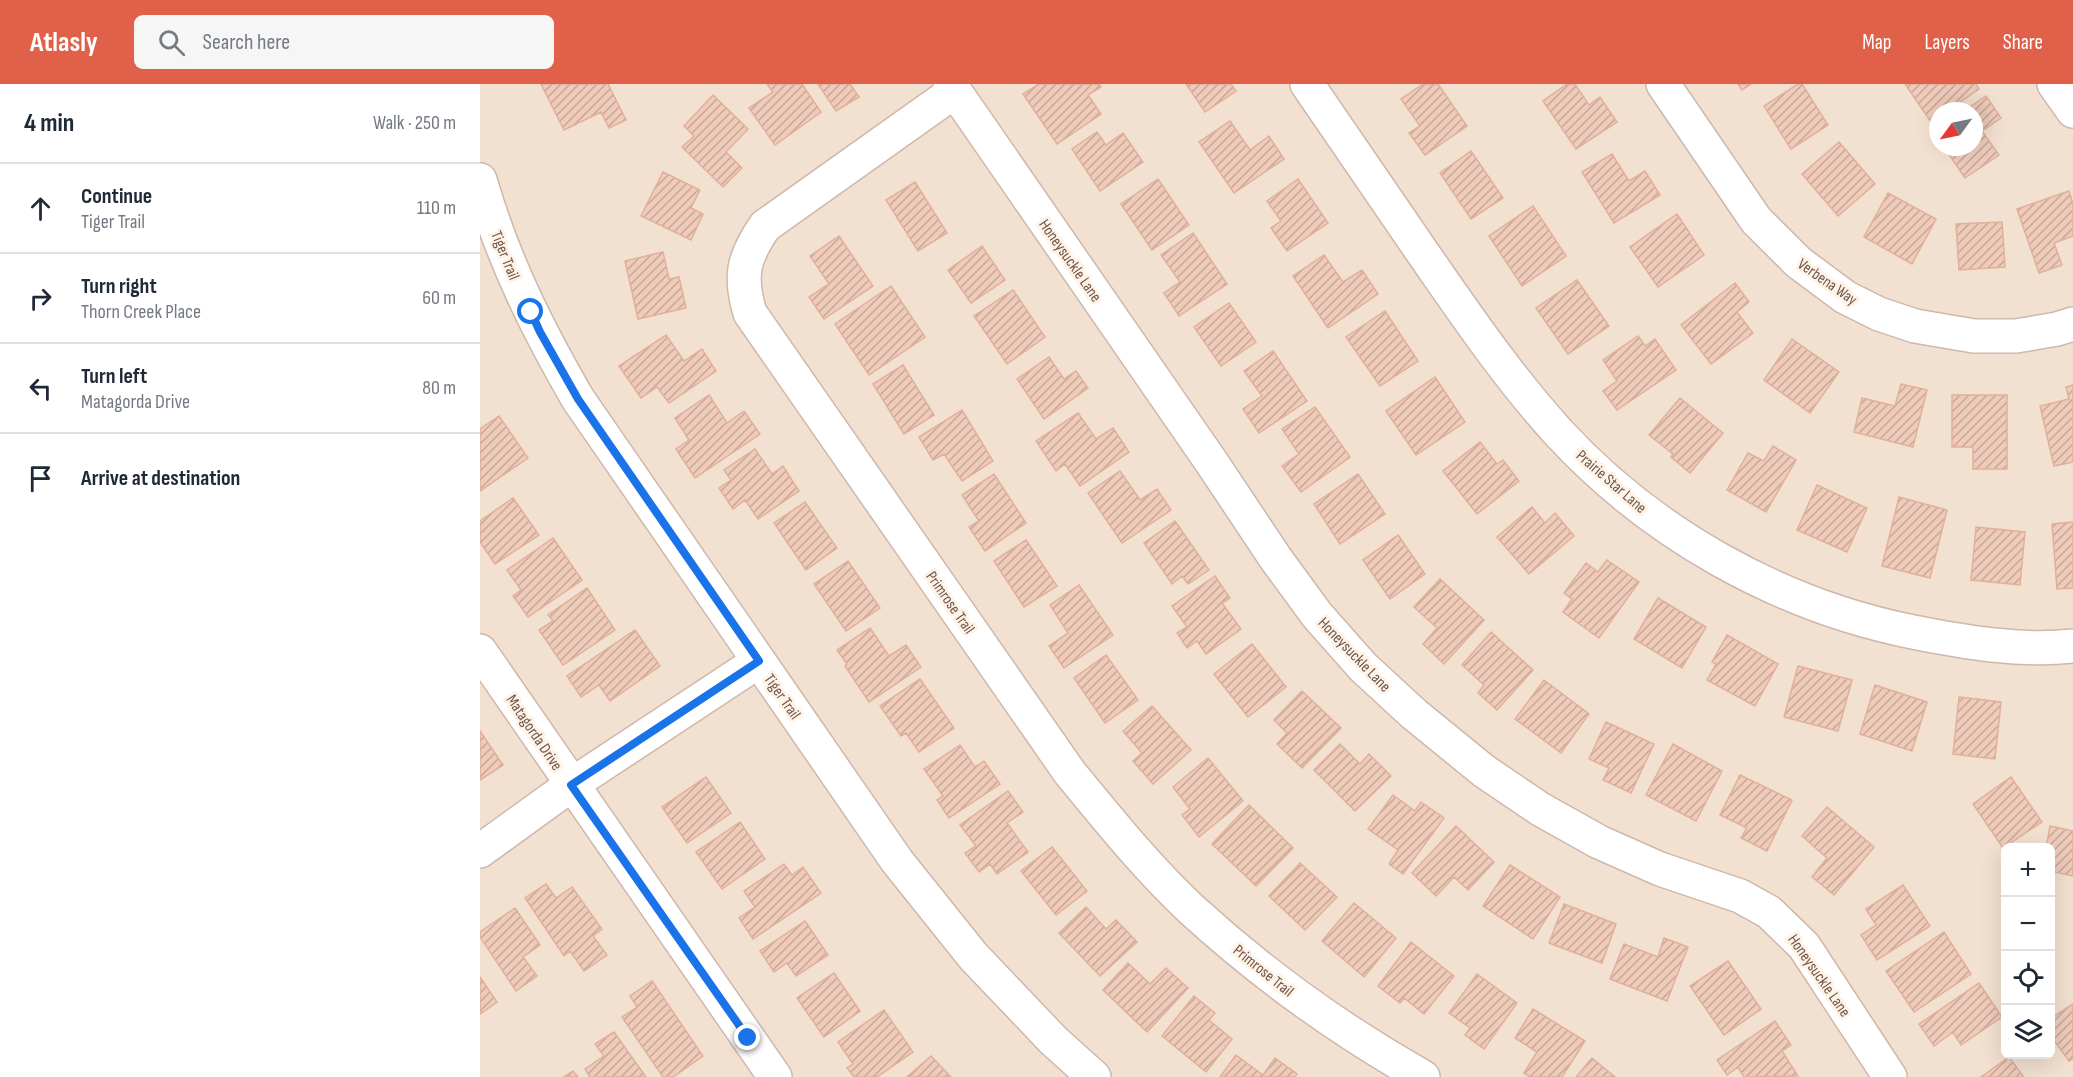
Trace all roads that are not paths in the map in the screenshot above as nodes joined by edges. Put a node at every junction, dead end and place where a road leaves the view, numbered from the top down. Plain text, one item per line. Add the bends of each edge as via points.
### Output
1 (1307, 84) edge
2 (1663, 84) edge
3 (2054, 84) edge
4 (952, 88) edge
5 (2073, 111) edge
6 (480, 180) edge
7 (2073, 324) edge
8 (480, 651) edge
9 (2071, 654) edge
10 (759, 661) junction
11 (571, 785) junction
12 (480, 851) edge
13 (775, 1077) edge
14 (1095, 1077) edge
15 (1423, 1077) edge
16 (1890, 1077) edge

1 - 9 street, Prairie Star Lane via 1515,381 1559,433 1642,508 1698,547 1820,606 1885,626 1952,640
2 - 7 street, Verbena Way via 1756,220 1798,262 1845,297 1915,326 1974,336 2016,336
3 - 5 street
4 - 15 street, Primrose Trail via 765,226 751,246 744,267 744,296 750,313 1070,773 1127,843 1190,908 1258,967
4 - 16 street, Honeysuckle Lane via 1276,559 1317,615 1364,667 1475,764 1540,809 1599,842 1740,896 1768,912 1804,946
6 - 10 street, Tiger Trail via 508,262 540,332 578,399
8 - 11 street, Matagorda Drive
10 - 11 street
10 - 14 street, Tiger Trail via 897,861 973,956 1053,1040
11 - 12 street
11 - 13 street, Matagorda Drive

